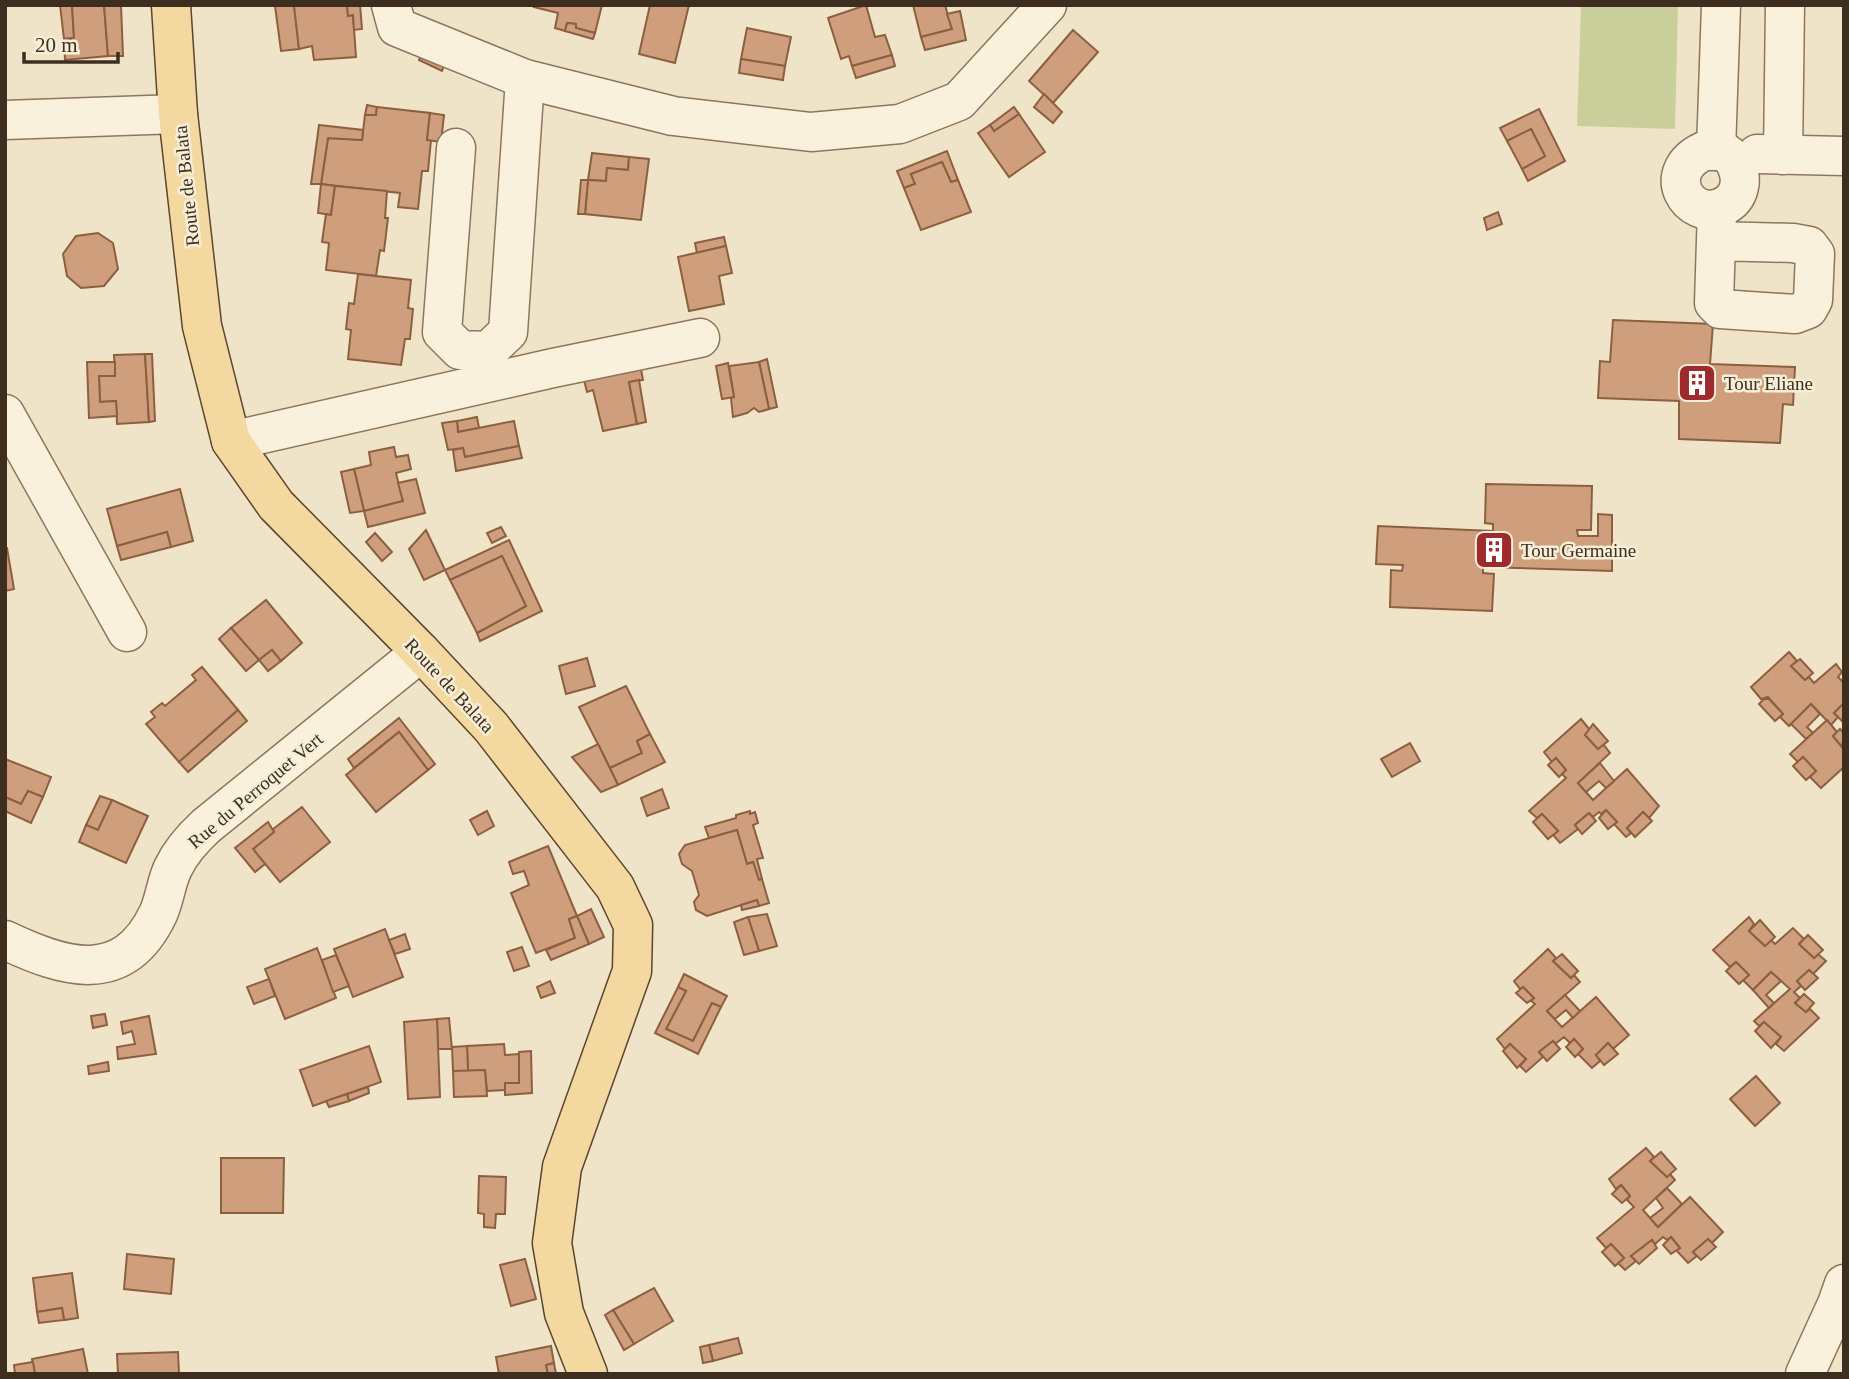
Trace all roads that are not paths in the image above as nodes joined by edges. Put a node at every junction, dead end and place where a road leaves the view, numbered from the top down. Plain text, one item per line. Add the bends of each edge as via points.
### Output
1 (171, 5) edge
2 (391, 5) edge
3 (1047, 5) edge
4 (1721, 5) edge
5 (1785, 5) edge
6 (524, 79) junction
7 (178, 114) junction
8 (5, 120) edge
9 (456, 148) dead end
10 (1783, 155) junction
11 (1844, 156) edge
12 (1727, 161) junction
13 (1844, 182) edge
14 (700, 338) dead end
15 (5, 414) edge
16 (231, 441) junction
17 (127, 632) dead end
18 (421, 652) junction
19 (5, 940) edge
20 (1844, 1284) edge
21 (588, 1374) edge
22 (1805, 1374) edge

1 - 7 main road, Route de Balata
2 - 6 street via 397,27
3 - 6 street via 959,101 900,124 811,132 673,116
4 - 12 street
5 - 10 street
6 - 9 street via 508,332 488,351 460,350 442,332
7 - 8 street
7 - 16 main road, Route de Balata via 202,326
10 - 11 street
10 - 12 street
12 - 12 street via 1736,196 1716,225 1705,209 1685,197 1681,175 1685,164 1704,151
12 - 13 street
14 - 16 street
15 - 17 street
16 - 18 main road, Route de Balata via 276,505
18 - 19 street, Rue du Perroquet Vert via 187,844 172,869 157,915 127,953 113,961 78,965 38,956
18 - 21 main road, Route de Balata via 491,727 615,887 632,925 632,971 562,1167 552,1243 564,1313
20 - 22 street

